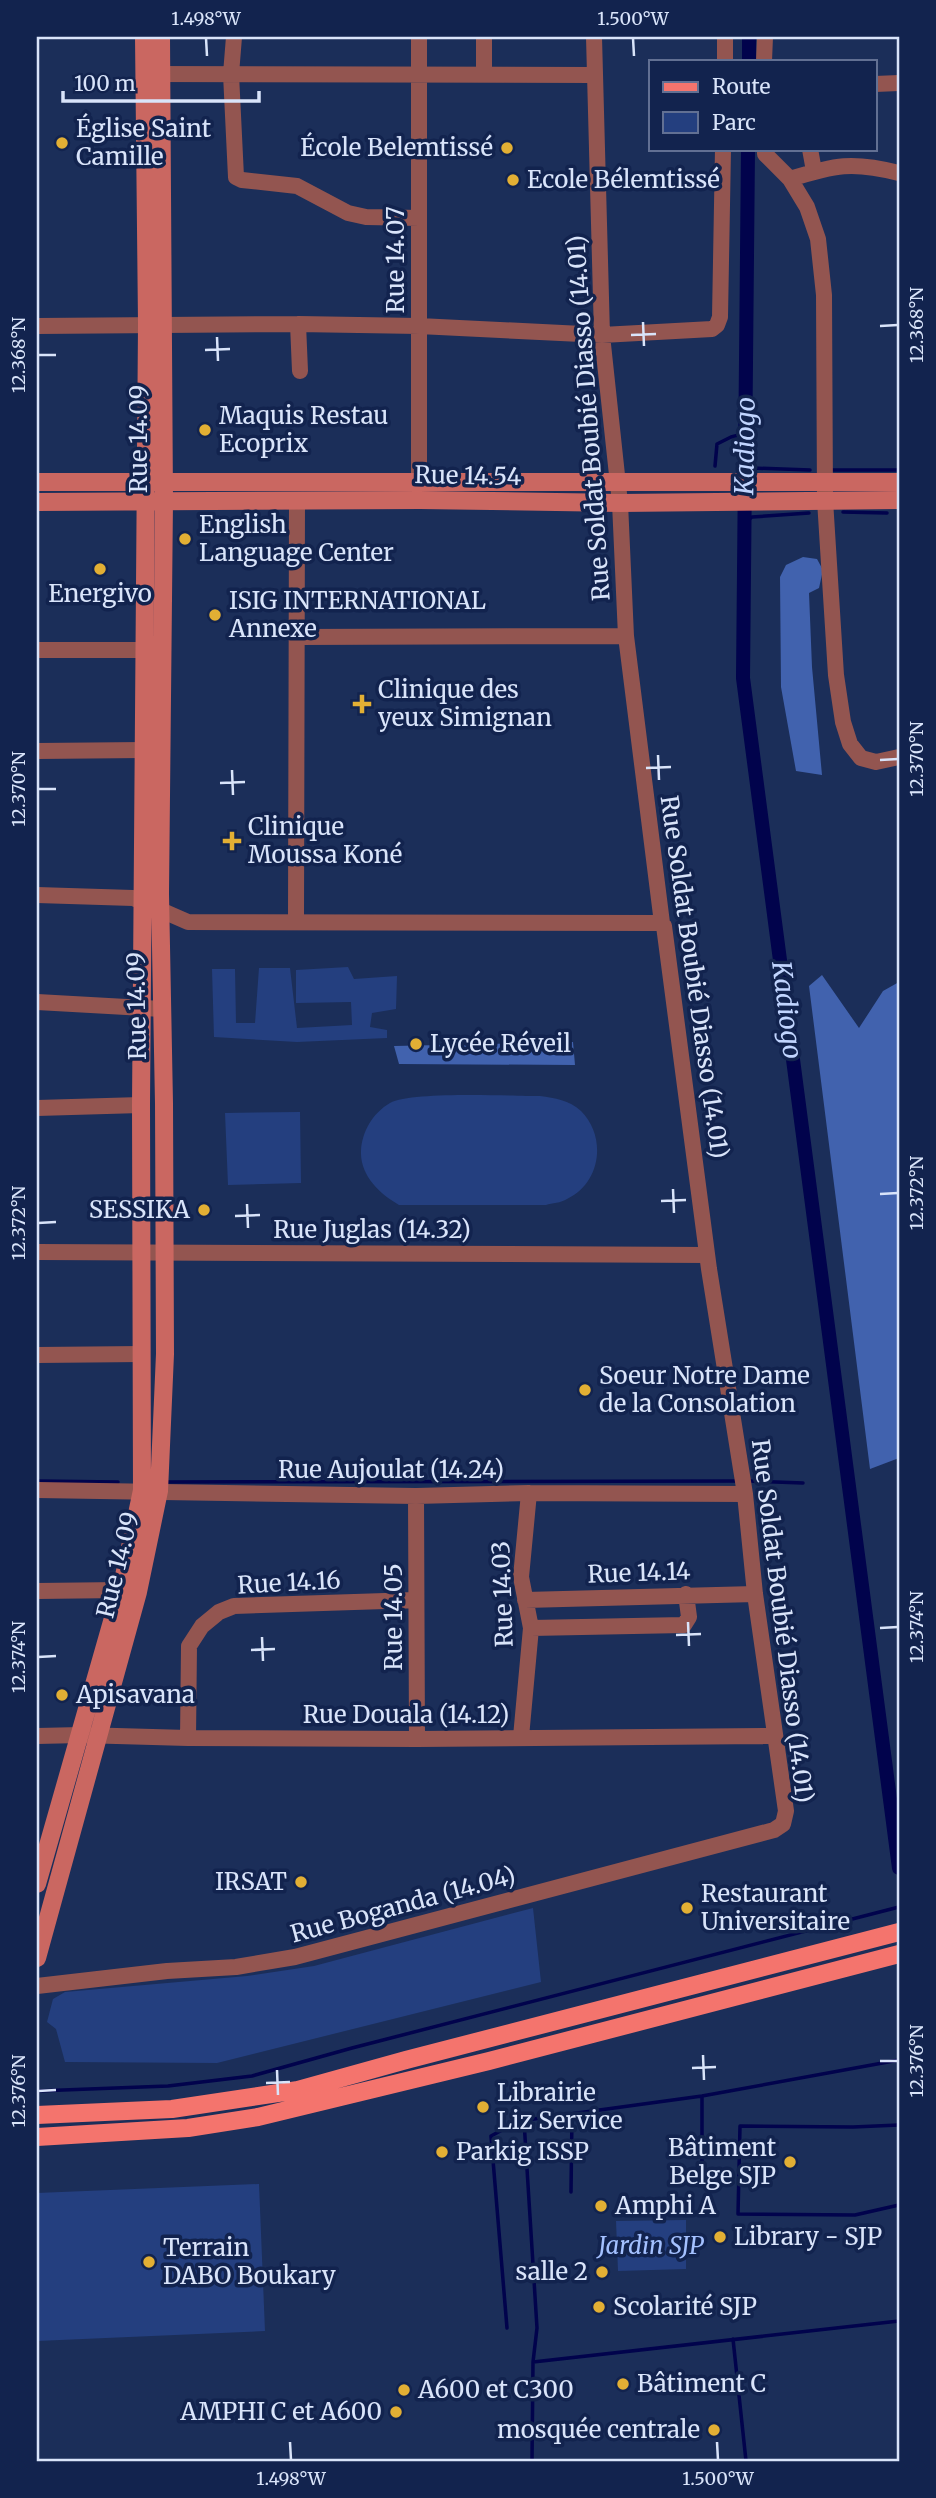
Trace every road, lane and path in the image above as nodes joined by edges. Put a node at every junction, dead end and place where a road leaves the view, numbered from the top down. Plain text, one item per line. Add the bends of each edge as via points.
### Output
1 (144, 37) edge
2 (161, 37) edge
3 (234, 37) edge
4 (419, 37) edge
5 (484, 37) edge
6 (594, 37) edge
7 (725, 37) edge
8 (765, 37) edge
9 (725, 60) edge
10 (764, 60) edge
11 (153, 74) junction
12 (231, 74) junction
13 (418, 74) junction
14 (484, 75) junction
15 (594, 75) junction
16 (899, 83) edge
17 (876, 84) edge
18 (723, 150) edge
19 (765, 150) edge
20 (810, 150) edge
21 (814, 172) junction
22 (899, 173) edge
23 (790, 179) junction
24 (419, 218) junction
25 (155, 324) junction
26 (298, 324) junction
27 (37, 326) edge
28 (419, 326) junction
29 (602, 335) junction
30 (300, 371) dead end
31 (37, 482) edge
32 (154, 482) junction
33 (419, 482) junction
34 (899, 482) edge
35 (616, 483) junction
36 (825, 491) junction
37 (297, 500) junction
38 (899, 500) edge
39 (145, 501) junction
40 (164, 501) junction
41 (37, 502) edge
42 (620, 503) junction
43 (626, 636) junction
44 (298, 637) junction
45 (37, 650) edge
46 (145, 650) junction
47 (144, 750) junction
48 (37, 751) edge
49 (899, 757) edge
50 (37, 895) edge
51 (143, 901) junction
52 (160, 910) junction
53 (296, 922) junction
54 (662, 923) junction
55 (37, 1002) edge
56 (142, 1009) junction
57 (162, 1009) junction
58 (141, 1104) junction
59 (37, 1108) edge
60 (164, 1251) junction
61 (37, 1252) edge
62 (141, 1252) junction
63 (707, 1255) junction
64 (37, 1354) edge
65 (142, 1354) junction
66 (37, 1490) edge
67 (150, 1491) junction
68 (528, 1493) junction
69 (745, 1494) junction
70 (416, 1496) junction
71 (37, 1591) edge
72 (121, 1591) junction
73 (686, 1594) junction
74 (755, 1594) junction
75 (416, 1600) junction
76 (525, 1600) junction
77 (531, 1628) junction
78 (90, 1735) junction
79 (37, 1736) edge
80 (775, 1736) junction
81 (522, 1737) junction
82 (188, 1738) junction
83 (417, 1739) junction
84 (774, 1830) joint
85 (43, 1838) edge
86 (37, 1884) edge
87 (899, 1932) edge
88 (892, 1956) edge
89 (37, 1958) edge
90 (37, 1986) edge
91 (37, 2115) edge
92 (37, 2137) edge

1 - 11 street, Rue 14.09
2 - 11 street, Rue 14.09
3 - 12 street
4 - 13 street, Rue 14.07
5 - 14 street
6 - 15 street, Rue Soldat Boubié Diasso (14.01)
7 - 9 street
8 - 10 street
11 - 12 street
11 - 25 street, Rue 14.09
12 - 13 street
12 - 24 street via 236,177 297,186 348,213
13 - 14 street
13 - 24 street, Rue 14.07
14 - 15 street
15 - 29 street, Rue Soldat Boubié Diasso (14.01)
16 - 17 street
18 - 29 street via 718,325 712,330
19 - 23 street
20 - 21 street
21 - 22 street via 856,165
21 - 23 street
23 - 36 street via 807,207 818,239 824,295
24 - 28 street, Rue 14.07
25 - 26 street
25 - 27 street
25 - 32 street, Rue 14.09
26 - 28 street
26 - 30 street
28 - 29 street
28 - 33 street, Rue 14.07
29 - 35 street, Rue Soldat Boubié Diasso (14.01)
31 - 32 street, Rue 14.54
32 - 33 street, Rue 14.54
32 - 39 street, Rue 14.09
32 - 40 street, Rue 14.09
33 - 35 street, Rue 14.54
34 - 36 street, Rue 14.54
35 - 36 street, Rue 14.54 via 756,483
35 - 42 street, Rue Soldat Boubié Diasso (14.01)
36 - 38 street, Rue 14.54
36 - 42 street, Rue 14.54 via 759,501
36 - 49 street via 843,723 860,758 876,762
37 - 40 street, Rue 14.54
37 - 42 street, Rue 14.54
37 - 44 street
39 - 40 street, Rue 14.54
39 - 41 street, Rue 14.54
39 - 46 street, Rue 14.09
40 - 52 street, Rue 14.09
42 - 43 street, Rue Soldat Boubié Diasso (14.01)
43 - 44 street
43 - 54 street, Rue Soldat Boubié Diasso (14.01)
44 - 53 street
45 - 46 street
46 - 47 street, Rue 14.09
47 - 48 street
47 - 51 street, Rue 14.09
50 - 51 street
51 - 52 street
51 - 56 street, Rue 14.09
52 - 53 street via 188,922
52 - 57 street, Rue 14.09
53 - 54 street
54 - 63 street, Rue Soldat Boubié Diasso (14.01)
55 - 56 street
56 - 57 street
56 - 58 street, Rue 14.09
57 - 60 street, Rue 14.09
58 - 59 street
58 - 62 street, Rue 14.09
60 - 62 street, Rue Juglas (14.32)
60 - 63 street, Rue Juglas (14.32)
60 - 67 street, Rue 14.09 via 164,1354
61 - 62 street, Rue Juglas (14.32)
62 - 65 street, Rue 14.09
63 - 69 street, Rue Soldat Boubié Diasso (14.01)
64 - 65 street
65 - 67 street, Rue 14.09
66 - 67 street, Rue Aujoulat (14.24)
67 - 70 street, Rue Aujoulat (14.24)
67 - 72 street, Rue 14.09
67 - 78 street, Rue 14.09 via 138,1592
68 - 69 street, Rue Aujoulat (14.24)
68 - 70 street, Rue Aujoulat (14.24)
68 - 76 street, Rue 14.03 via 521,1561
69 - 74 street, Rue Soldat Boubié Diasso (14.01)
70 - 75 street, Rue 14.05
71 - 72 street
72 - 78 street, Rue 14.09
73 - 74 street, Rue 14.14
73 - 76 street, Rue 14.14
73 - 77 street via 689,1617 684,1625
74 - 80 street, Rue Soldat Boubié Diasso (14.01)
75 - 82 street, Rue 14.16 via 234,1606 219,1612 189,1646
75 - 83 street, Rue 14.05
76 - 77 street, Rue 14.03
77 - 81 street, Rue 14.03
78 - 79 street, Rue Douala (14.12)
78 - 82 street, Rue Douala (14.12)
78 - 85 street, Rue 14.09
78 - 89 street, Rue 14.09
80 - 81 street, Rue Douala (14.12)
80 - 84 street, Rue Soldat Boubié Diasso (14.01) via 786,1811 783,1824
81 - 83 street, Rue Douala (14.12)
82 - 83 street, Rue Douala (14.12)
84 - 90 street, Rue Boganda (14.04) via 268,1963
85 - 86 street, Rue 14.09
87 - 91 main road via 298,2090 172,2109
88 - 92 main road via 258,2117 176,2129

